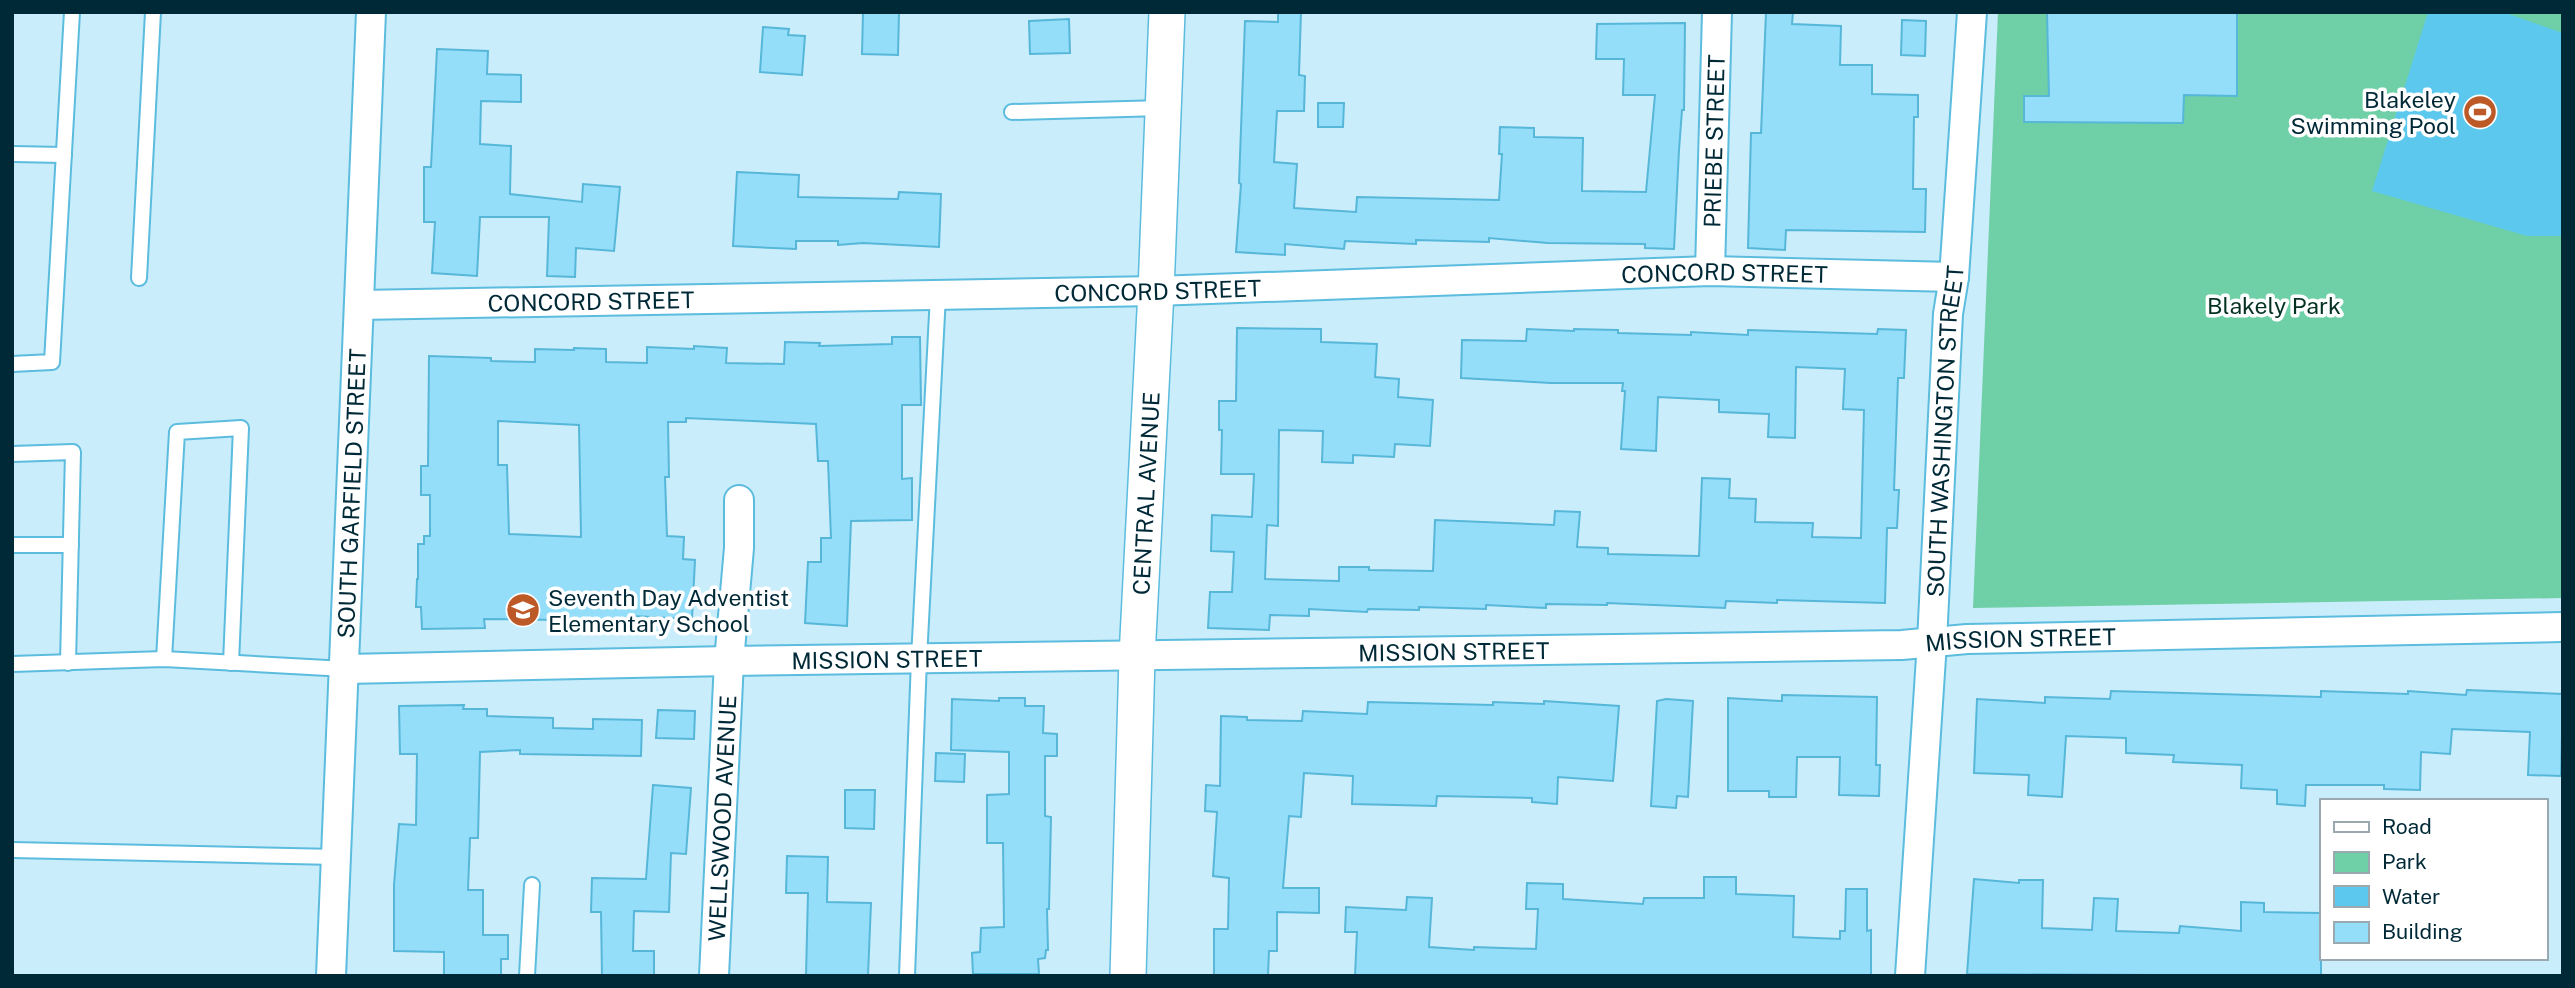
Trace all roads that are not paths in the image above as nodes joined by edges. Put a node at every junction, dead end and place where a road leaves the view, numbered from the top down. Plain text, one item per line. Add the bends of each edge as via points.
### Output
1 (72, 12) edge
2 (153, 12) edge
3 (371, 12) edge
4 (1167, 12) edge
5 (1717, 12) edge
6 (1972, 12) edge
7 (1163, 108) junction
8 (1012, 112) dead end
9 (12, 154) edge
10 (64, 155) junction
11 (1710, 271) junction
12 (1954, 277) junction
13 (139, 278) dead end
14 (1156, 291) junction
15 (938, 295) junction
16 (360, 305) junction
17 (12, 364) edge
18 (12, 454) edge
19 (739, 500) dead end
20 (12, 545) edge
21 (71, 545) junction
22 (2563, 627) edge
23 (1932, 642) junction
24 (1137, 657) junction
25 (164, 659) junction
26 (919, 659) junction
27 (729, 661) junction
28 (68, 663) junction
29 (231, 663) junction
30 (12, 664) edge
31 (346, 669) junction
32 (12, 850) edge
33 (337, 857) junction
34 (532, 886) dead end
35 (331, 976) edge
36 (527, 976) edge
37 (714, 976) edge
38 (907, 976) edge
39 (1128, 976) edge
40 (1910, 976) edge

1 - 10 lane
2 - 13 lane
3 - 16 street, SOUTH GARFIELD STREET
4 - 7 street, CENTRAL AVENUE
5 - 11 street, PRIEBE STREET
6 - 12 street, SOUTH WASHINGTON STREET
7 - 8 lane
7 - 14 street, CENTRAL AVENUE
9 - 10 lane
10 - 17 lane via 52,362
11 - 12 street, CONCORD STREET
11 - 14 street, CONCORD STREET
12 - 23 street, SOUTH WASHINGTON STREET via 1948,314
14 - 15 street, CONCORD STREET
14 - 24 street, CENTRAL AVENUE
15 - 16 street, CONCORD STREET
15 - 26 lane
16 - 31 street, SOUTH GARFIELD STREET
18 - 21 lane via 73,452
19 - 27 street, WELLSWOOD AVENUE
20 - 21 lane
21 - 28 lane
22 - 23 street, MISSION STREET
23 - 24 street, MISSION STREET
23 - 40 street, SOUTH WASHINGTON STREET
24 - 26 street, MISSION STREET
24 - 39 street, CENTRAL AVENUE
25 - 28 lane
25 - 29 lane
25 - 29 lane via 177,432 241,428
26 - 27 street, MISSION STREET
26 - 38 lane
27 - 31 street, MISSION STREET
27 - 37 street, WELLSWOOD AVENUE
28 - 30 lane
29 - 31 lane
31 - 33 street, SOUTH GARFIELD STREET
32 - 33 lane
33 - 35 street, SOUTH GARFIELD STREET
34 - 36 lane

